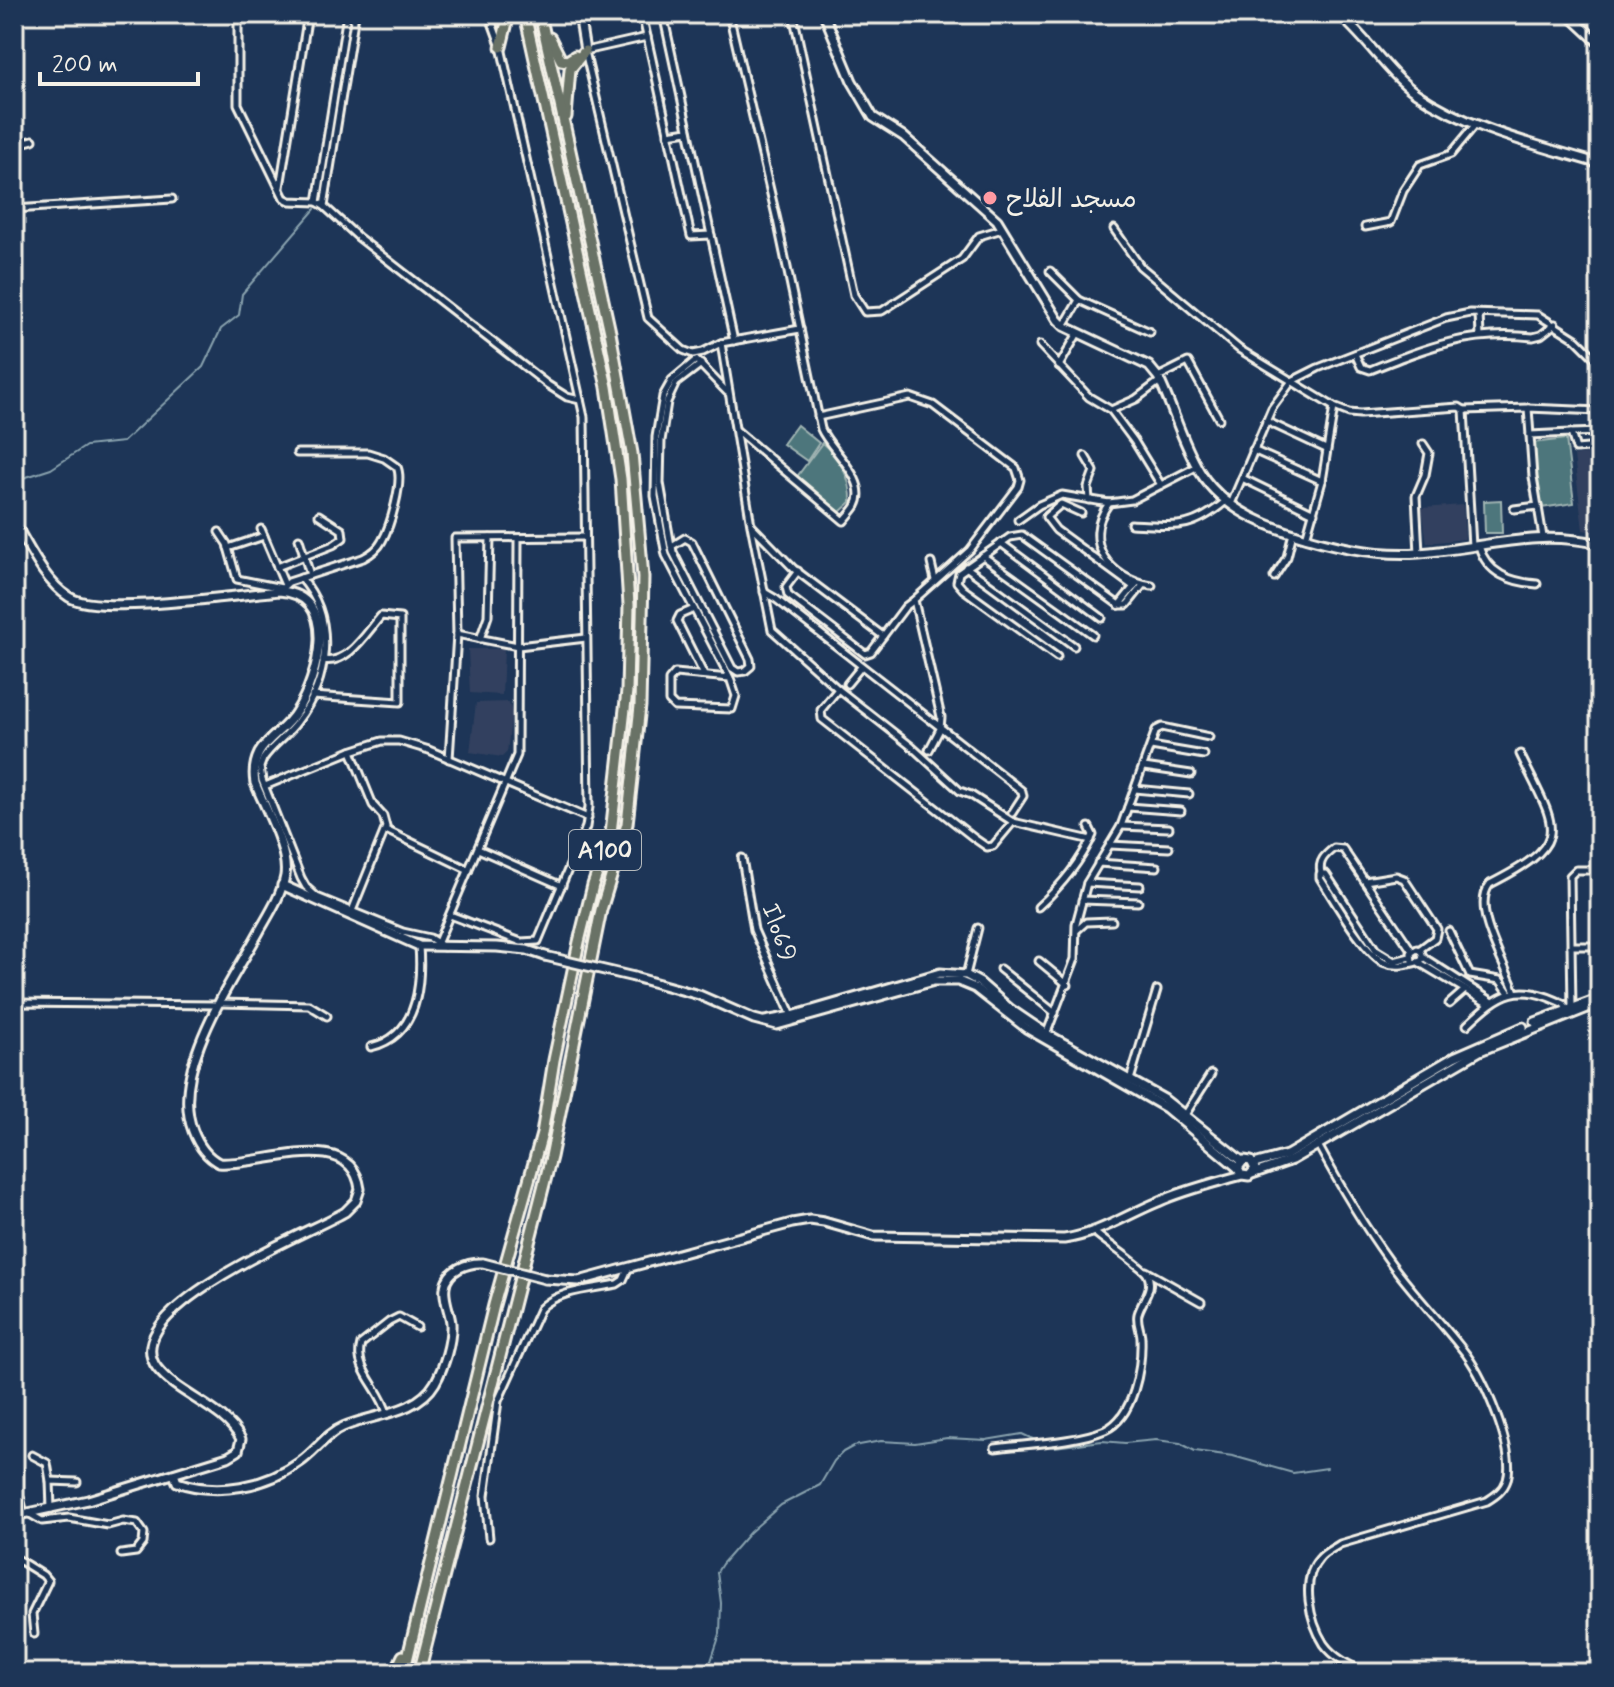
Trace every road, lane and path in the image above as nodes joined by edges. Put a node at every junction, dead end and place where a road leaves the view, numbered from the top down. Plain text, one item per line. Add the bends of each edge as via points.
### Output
1 (238, 14) edge
2 (308, 14) edge
3 (347, 14) edge
4 (355, 14) edge
5 (489, 14) edge
6 (509, 14) edge
7 (525, 14) edge
8 (579, 14) edge
9 (642, 14) edge
10 (663, 14) edge
11 (729, 14) edge
12 (793, 14) edge
13 (824, 14) edge
14 (1338, 14) edge
15 (1568, 14) edge
16 (540, 15) edge
17 (647, 37) junction
18 (1600, 44) edge
19 (501, 47) junction
20 (585, 51) junction
21 (1475, 125) junction
22 (688, 131) junction
23 (566, 133) junction
24 (668, 134) junction
25 (33, 140) dead end
26 (14, 145) edge
27 (1600, 164) edge
28 (280, 188) junction
29 (172, 199) dead end
30 (317, 202) junction
31 (324, 206) junction
32 (14, 209) edge
33 (1365, 227) dead end
34 (1003, 229) junction
35 (1114, 229) dead end
36 (711, 235) junction
37 (1050, 271) dead end
38 (1079, 300) junction
39 (1479, 314) junction
40 (1556, 324) junction
41 (1064, 326) junction
42 (800, 329) junction
43 (1150, 332) dead end
44 (1078, 333) junction
45 (1480, 336) junction
46 (734, 341) junction
47 (721, 343) junction
48 (1040, 345) dead end
49 (686, 352) junction
50 (1355, 354) junction
51 (698, 362) junction
52 (1600, 363) edge
53 (1059, 366) junction
54 (725, 367) junction
55 (711, 373) junction
56 (1159, 379) junction
57 (1292, 381) junction
58 (580, 400) junction
59 (730, 401) junction
60 (1334, 407) junction
61 (1528, 408) junction
62 (1111, 410) junction
63 (1464, 410) junction
64 (1600, 411) edge
65 (818, 417) junction
66 (1219, 419) dead end
67 (1266, 421) junction
68 (736, 430) junction
69 (1600, 432) edge
70 (1571, 433) junction
71 (1530, 435) junction
72 (1423, 444) dead end
73 (1600, 447) edge
74 (1326, 449) junction
75 (1253, 450) junction
76 (297, 453) dead end
77 (1085, 456) dead end
78 (1197, 466) junction
79 (1242, 478) junction
80 (1322, 481) junction
81 (1161, 485) junction
82 (1089, 500) junction
83 (1109, 503) junction
84 (1229, 503) junction
85 (1538, 506) junction
86 (1514, 509) dead end
87 (1081, 513) dead end
88 (1314, 513) junction
89 (319, 515) dead end
90 (1018, 520) dead end
91 (14, 522) edge
92 (1131, 524) dead end
93 (751, 525) junction
94 (261, 529) dead end
95 (219, 532) dead end
96 (1293, 533) junction
97 (264, 536) junction
98 (585, 537) junction
99 (1543, 537) junction
100 (490, 538) junction
101 (1306, 538) junction
102 (299, 539) dead end
103 (518, 539) junction
104 (1001, 543) junction
105 (1600, 544) edge
106 (672, 546) junction
107 (1476, 546) junction
108 (228, 548) junction
109 (665, 548) junction
110 (1419, 553) junction
111 (304, 556) junction
112 (983, 556) junction
113 (931, 563) dead end
114 (277, 567) junction
115 (966, 567) junction
116 (798, 571) junction
117 (310, 575) junction
118 (1274, 577) dead end
119 (301, 578) junction
120 (935, 580) junction
121 (1537, 584) dead end
122 (1138, 585) junction
123 (1152, 586) dead end
124 (282, 588) junction
125 (763, 592) junction
126 (914, 600) junction
127 (694, 609) junction
128 (1102, 618) dead end
129 (457, 634) junction
130 (1093, 635) dead end
131 (883, 636) junction
132 (586, 638) junction
133 (480, 639) junction
134 (518, 646) junction
135 (1074, 646) dead end
136 (1057, 657) dead end
137 (323, 660) junction
138 (861, 667) junction
139 (704, 676) junction
140 (730, 678) junction
141 (847, 684) dead end
142 (838, 689) junction
143 (312, 696) junction
144 (940, 729) junction
145 (1209, 737) dead end
146 (1151, 746) junction
147 (929, 750) dead end
148 (351, 751) junction
149 (1520, 754) dead end
150 (1204, 755) dead end
151 (449, 759) junction
152 (1144, 767) junction
153 (1191, 774) dead end
154 (506, 784) junction
155 (265, 786) junction
156 (1135, 789) junction
157 (1189, 794) dead end
158 (1128, 807) junction
159 (1181, 811) dead end
160 (1012, 813) dead end
161 (588, 818) junction
162 (1013, 822) junction
163 (1121, 826) junction
164 (1089, 827) dead end
165 (1169, 828) dead end
166 (386, 830) junction
167 (1091, 840) junction
168 (1110, 845) junction
169 (1169, 848) dead end
170 (478, 849) junction
171 (742, 858) dead end
172 (1098, 863) junction
173 (1157, 867) dead end
174 (469, 870) junction
175 (1600, 870) edge
176 (1365, 881) junction
177 (1087, 883) junction
178 (282, 885) junction
179 (562, 886) junction
180 (1140, 886) dead end
181 (1082, 900) junction
182 (1138, 902) dead end
183 (1038, 907) dead end
184 (352, 911) junction
185 (450, 915) junction
186 (1112, 921) dead end
187 (978, 928) dead end
188 (1076, 931) junction
189 (1449, 931) dead end
190 (441, 945) junction
191 (419, 946) junction
192 (1571, 946) junction
193 (1600, 946) edge
194 (1416, 957) junction
195 (1039, 961) dead end
196 (1000, 969) dead end
197 (966, 975) junction
198 (1450, 978) junction
199 (1068, 985) junction
200 (1157, 990) dead end
201 (1465, 990) junction
202 (1512, 992) junction
203 (1600, 1001) edge
204 (14, 1003) edge
205 (1491, 1003) junction
206 (219, 1004) junction
207 (1449, 1004) dead end
208 (1570, 1009) junction
209 (1055, 1013) junction
210 (327, 1016) dead end
211 (792, 1016) junction
212 (763, 1021) junction
213 (1467, 1025) dead end
214 (1046, 1036) junction
215 (371, 1047) dead end
216 (1211, 1074) dead end
217 (1130, 1080) junction
218 (1185, 1115) junction
219 (1317, 1144) junction
220 (1254, 1164) junction
221 (1241, 1168) junction
222 (1252, 1174) junction
223 (1094, 1232) junction
224 (628, 1269) junction
225 (1144, 1270) junction
226 (1201, 1302) dead end
227 (417, 1327) dead end
228 (387, 1414) junction
229 (995, 1448) dead end
230 (32, 1455) dead end
231 (19, 1470) dead end
232 (174, 1474) junction
233 (50, 1481) junction
234 (77, 1482) dead end
235 (51, 1510) junction
236 (27, 1514) junction
237 (14, 1516) edge
238 (489, 1538) dead end
239 (121, 1554) dead end
240 (14, 1557) edge
241 (419, 1608) junction
242 (34, 1634) dead end
243 (395, 1673) edge
244 (404, 1673) edge
245 (419, 1673) edge
246 (1366, 1673) edge

1 - 28 street via 238,104
2 - 28 street
3 - 30 street
4 - 31 street
5 - 19 street
6 - 19 highway
7 - 241 highway, A100 via 611,409 626,546 627,691 611,833 579,942 542,1134 504,1263
8 - 20 main road
9 - 17 street
10 - 22 street
11 - 42 street
12 - 34 street via 859,307 882,311 962,259 979,236
13 - 34 main road via 873,117 903,136
14 - 21 main road via 1414,92
15 - 18 main road
16 - 20 highway via 561,60
16 - 23 highway, A100
17 - 20 street
17 - 24 street
19 - 58 street
20 - 23 highway via 570,69
20 - 49 street via 645,312
21 - 27 main road
21 - 33 street via 1451,154 1420,165 1391,222
22 - 24 street
22 - 36 street
23 - 245 highway, A100 via 632,453 643,577 638,732 627,824 601,910 551,1157
24 - 36 street via 691,236
25 - 26 street
28 - 30 street via 288,200
29 - 32 street
30 - 31 street
31 - 58 street via 548,385
34 - 41 main road
35 - 57 street via 1140,266 1239,349
36 - 46 street
37 - 38 street
38 - 41 street
38 - 43 street
39 - 40 street via 1538,315
39 - 45 street
39 - 50 street via 1446,318
40 - 45 street via 1533,337
40 - 52 street
41 - 44 main road
42 - 46 street
42 - 65 street
44 - 53 street
44 - 56 main road via 1149,366
45 - 50 street via 1453,339 1370,370 1361,367
46 - 47 street
47 - 49 street via 700,353
47 - 54 street
48 - 53 street
49 - 51 street
50 - 57 street
51 - 55 street
51 - 106 street via 673,386 661,441 660,483
51 - 109 street via 669,384 659,413 655,496
53 - 62 street via 1089,397
54 - 55 street
54 - 59 street
55 - 59 street
56 - 62 street via 1136,399
56 - 66 street via 1188,362
56 - 78 main road
57 - 60 street
57 - 67 street
58 - 98 street via 586,433
59 - 68 street
60 - 63 street via 1360,414
60 - 74 street
61 - 63 street
61 - 64 street
61 - 71 street
62 - 81 street
63 - 107 street
65 - 68 street via 825,438 858,487 856,506 844,521
65 - 120 street via 918,398 1016,468 1018,487 970,550
67 - 74 street
67 - 75 street
68 - 93 street
69 - 70 street
70 - 71 street
70 - 73 street via 1576,449
71 - 85 street
72 - 110 street via 1429,453 1416,496
74 - 80 street
75 - 79 street
75 - 80 street
76 - 117 street via 368,453 391,462 401,477 377,549
77 - 82 street via 1094,471
78 - 81 street
78 - 84 main road
79 - 84 street
79 - 88 street
80 - 88 street
81 - 83 street via 1132,500
82 - 83 street
82 - 90 street via 1062,495
83 - 122 street via 1097,527 1097,545 1106,561
84 - 92 street via 1187,526
84 - 96 main road via 1261,523
85 - 86 street
85 - 99 street
87 - 122 street via 1061,504 1047,519
88 - 101 street
89 - 111 street via 344,536
91 - 124 main road via 54,584 90,605
93 - 116 street
93 - 125 street
94 - 97 street
95 - 108 street
96 - 101 main road
96 - 118 street via 1287,557
97 - 108 street
97 - 114 street
98 - 103 street
98 - 132 street
99 - 105 main road
99 - 107 main road
100 - 103 street
100 - 129 street via 455,538
100 - 133 street via 488,616
101 - 110 main road via 1352,550
102 - 111 street
103 - 134 street
104 - 112 street
104 - 122 street via 1014,535 1026,537 1119,605 1127,605
104 - 128 street
106 - 106 street via 732,668 745,671 750,659 691,540
106 - 109 street
107 - 110 main road
107 - 121 street via 1496,572
108 - 124 street via 237,579
109 - 127 street
111 - 114 street
111 - 117 street
112 - 115 street
112 - 130 street
113 - 120 street
114 - 124 street
115 - 135 street
115 - 136 street via 957,577 959,586
116 - 131 street
116 - 131 street via 787,593 861,653 871,652
117 - 119 street
119 - 124 street
119 - 137 street via 323,613
120 - 126 street
122 - 123 street
124 - 178 main road via 310,605 320,633 302,700 289,723 263,746 255,764 255,783 284,858
125 - 138 street
125 - 142 street via 772,630
126 - 131 street
126 - 144 street
127 - 139 street via 677,623
127 - 140 street
129 - 133 street
129 - 151 street
132 - 134 street
132 - 161 street
133 - 134 street
134 - 154 street via 518,751
137 - 143 street
137 - 143 street via 343,657 381,616 400,618 400,702
138 - 141 street
138 - 144 street
139 - 140 street
139 - 140 street via 671,676 671,704 732,709 736,696
142 - 162 street via 958,790
142 - 162 street via 821,710 822,719 900,783 987,847
143 - 155 street via 294,726 263,759
144 - 147 street
144 - 160 street via 1022,791
145 - 146 street via 1160,727
146 - 150 street
146 - 152 street
148 - 151 street via 399,741
148 - 155 street
148 - 166 street
149 - 202 street via 1553,829 1540,854 1485,890 1490,931
151 - 154 street
152 - 153 street
152 - 156 street
154 - 161 street
154 - 170 street
155 - 184 street via 306,887
156 - 157 street
156 - 158 street
158 - 159 street
158 - 163 street
161 - 179 street
162 - 167 street
163 - 165 street
163 - 168 street
164 - 167 street
166 - 174 street
166 - 184 street
167 - 183 street
168 - 169 street
168 - 172 street
170 - 174 street
170 - 179 street
171 - 211 street, Ilo69 via 754,930
172 - 173 street
172 - 177 street
174 - 185 street
175 - 192 street via 1576,870 1570,876
176 - 194 street
176 - 194 street via 1396,876 1406,881 1437,929
176 - 194 street via 1340,847 1322,859 1321,873 1369,945 1391,960
177 - 180 street
177 - 181 street
178 - 191 main road
178 - 206 main road
179 - 185 street via 537,942 521,942
181 - 182 street
181 - 188 street
184 - 190 street
185 - 190 street
186 - 188 street via 1086,922
187 - 197 street
188 - 199 street
189 - 202 street via 1470,975 1500,980
190 - 191 main road
190 - 212 main road, bridge via 527,950 699,995
191 - 215 street via 411,1018 390,1039
192 - 193 street
192 - 208 street
194 - 198 street
195 - 199 street
196 - 209 street
197 - 211 main road via 940,973
197 - 214 main road
198 - 201 street
198 - 205 street
199 - 209 street
200 - 217 street
201 - 205 street
201 - 207 street
202 - 205 street
202 - 208 street via 1547,997
203 - 208 main road
203 - 219 main road via 1473,1054
204 - 206 street
205 - 213 street
206 - 210 street via 309,1005
206 - 232 main road via 188,1089 190,1124 204,1152 227,1164 293,1155 340,1156 356,1172 360,1189 345,1212 205,1285 158,1328 151,1350 157,1367 228,1424 241,1444 228,1457
208 - 220 main road via 1466,1051 1287,1155
209 - 214 street
211 - 212 main road
212 - 214 main road via 783,1024 946,980 975,988 1014,1020
214 - 217 main road
214 - 221 main road via 1166,1108
216 - 218 street
217 - 218 main road
218 - 221 main road
219 - 222 main road
219 - 246 street via 1380,1247 1467,1356 1491,1403 1508,1462 1502,1490 1487,1501 1340,1544 1320,1557 1311,1575 1315,1622 1336,1656
220 - 221 main road via 1249,1160
220 - 222 main road
221 - 222 main road
221 - 223 main road
223 - 224 main road via 1064,1239 873,1236 810,1220
223 - 225 street
224 - 228 main road, bridge via 579,1281 545,1279 483,1263 461,1267 445,1287 450,1332 434,1386
224 - 238 street via 617,1284 563,1295 540,1309 498,1401 485,1496
225 - 226 street
225 - 229 street via 1150,1288 1137,1317 1140,1352 1125,1414 1105,1430
227 - 228 street via 399,1317 361,1344 359,1362
228 - 232 main road via 342,1427 300,1462 255,1483 192,1487 177,1482
230 - 233 street via 47,1463
231 - 236 street
232 - 235 main road
233 - 234 street
233 - 235 street
235 - 236 main road
236 - 237 main road
236 - 239 street via 42,1521 137,1523 143,1543 136,1552
240 - 242 street via 48,1581 32,1614
241 - 243 highway
241 - 244 highway, A100

